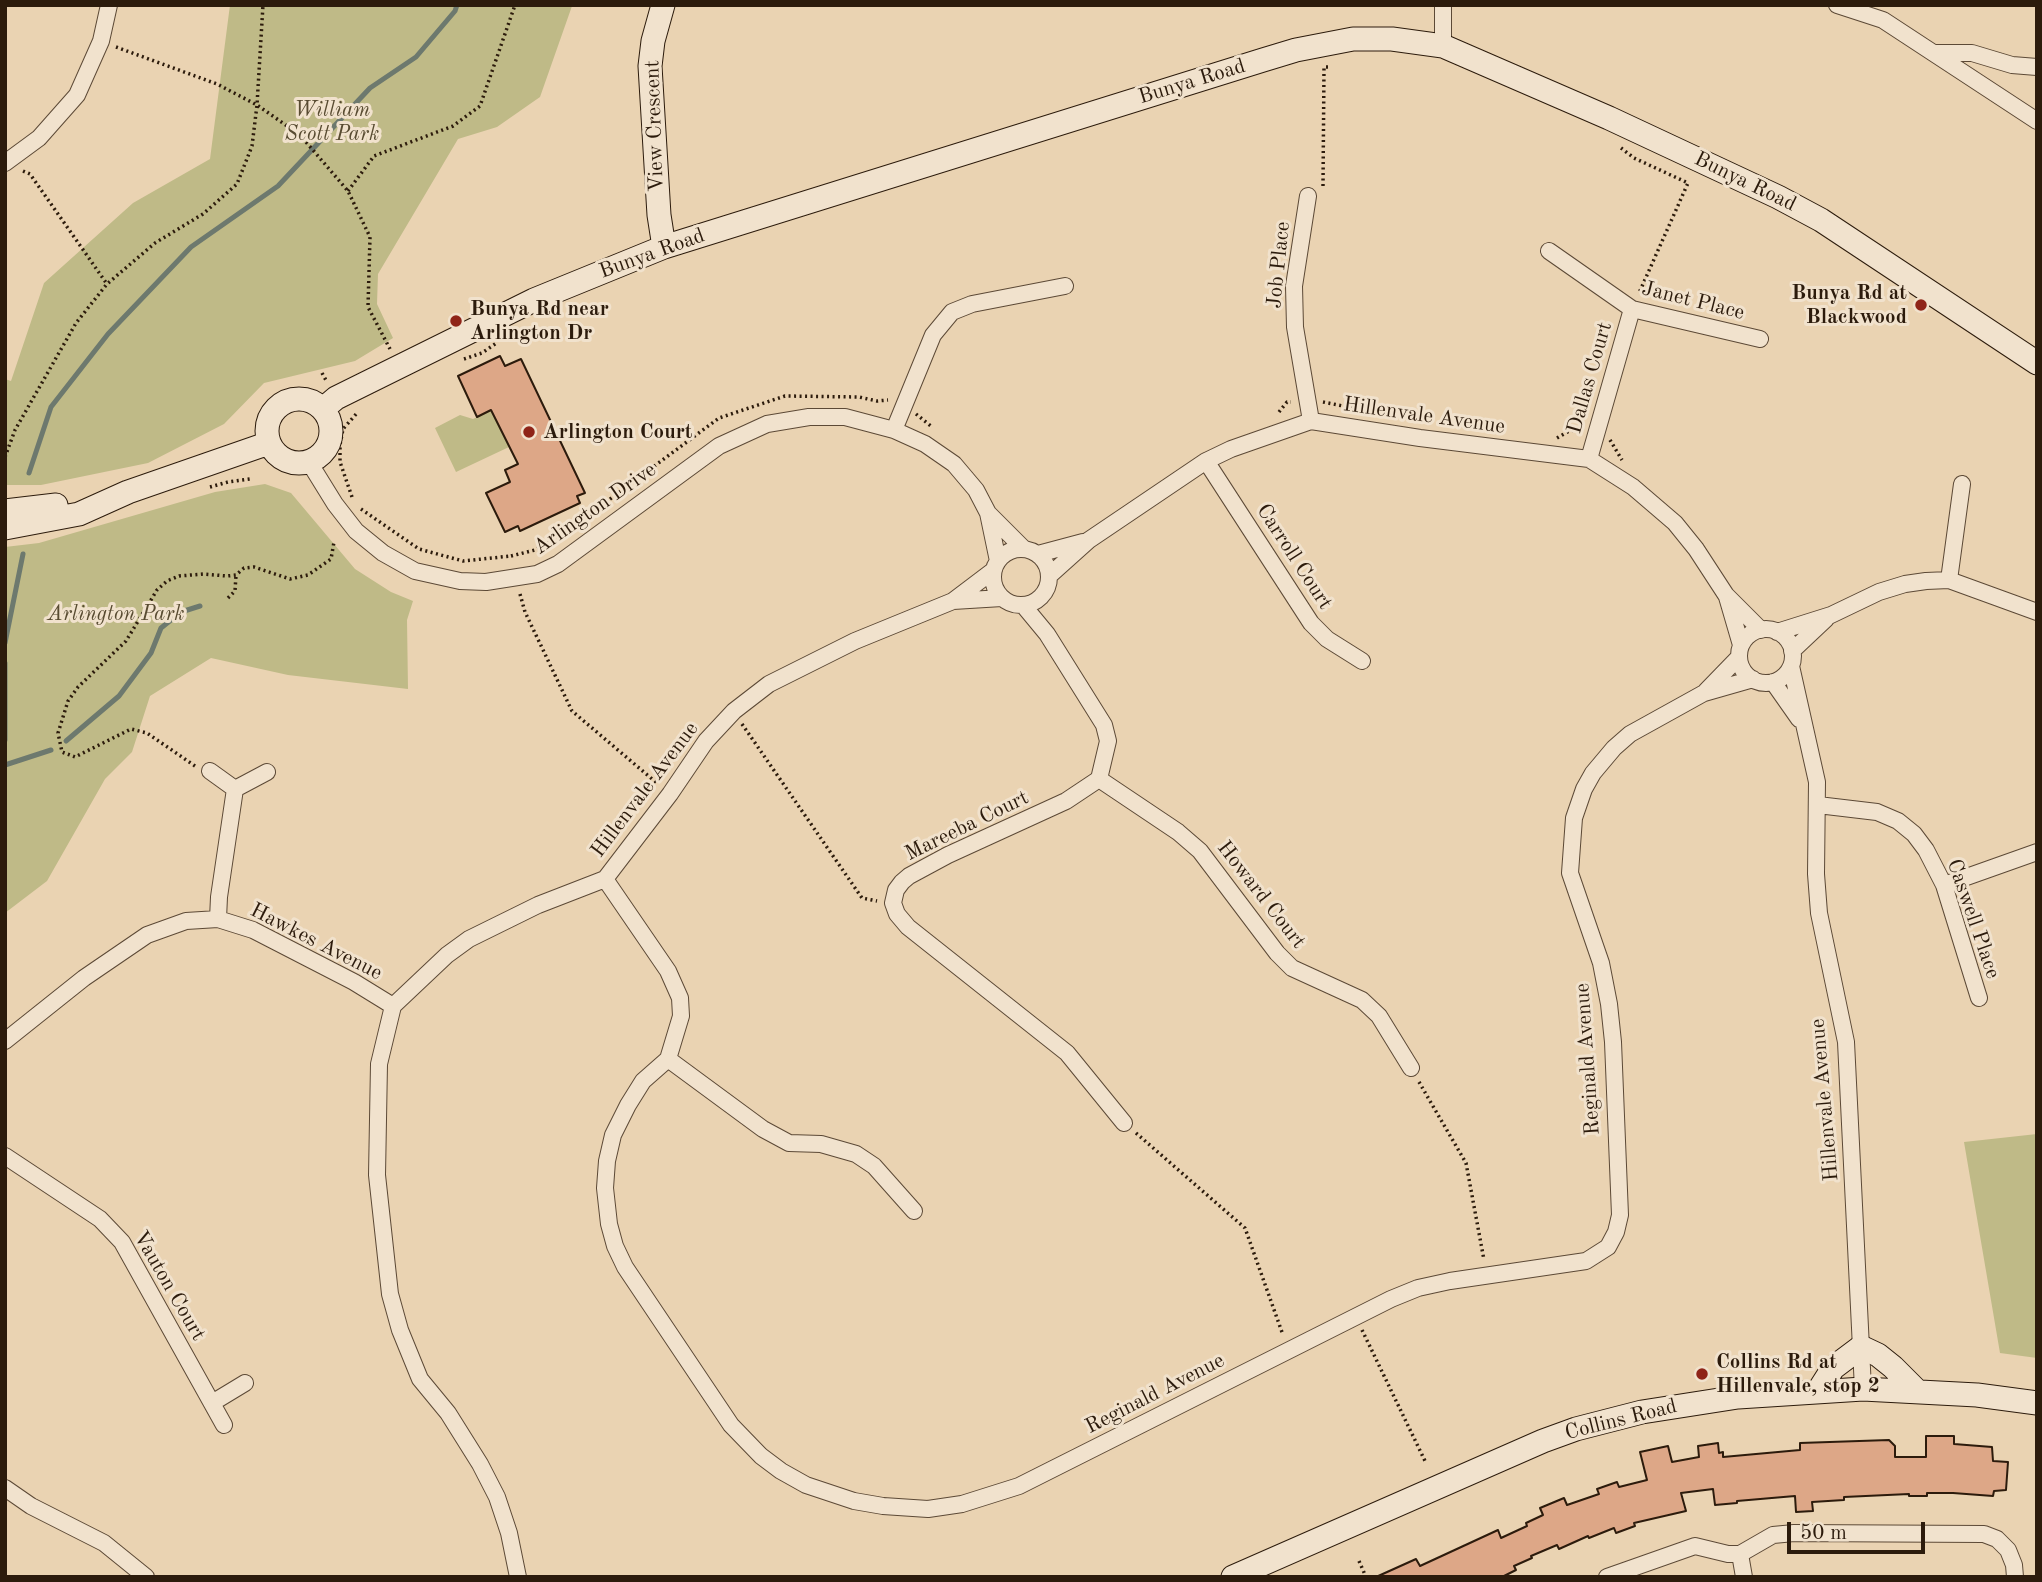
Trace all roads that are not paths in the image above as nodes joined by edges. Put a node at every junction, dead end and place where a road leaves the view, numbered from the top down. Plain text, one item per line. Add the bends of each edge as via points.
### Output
1 (109, 5) edge
2 (663, 5) edge
3 (1443, 5) edge
4 (1837, 5) edge
5 (1443, 46) junction
6 (1933, 53) junction
7 (2037, 67) edge
8 (2037, 121) edge
9 (12, 166) edge
10 (1308, 196) road end
11 (664, 247) junction
12 (1549, 251) dead end
13 (1065, 286) dead end
14 (1632, 309) junction
15 (1760, 339) dead end
16 (2037, 363) edge
17 (323, 409) junction
18 (1311, 421) junction
19 (894, 430) junction
20 (268, 443) junction
21 (1589, 459) junction
22 (1206, 461) junction
23 (309, 462) junction
24 (1962, 484) dead end
25 (128, 492) junction
26 (5, 511) edge
27 (988, 513) junction
28 (5, 528) edge
29 (1089, 540) junction
30 (1031, 551) junction
31 (996, 566) junction
32 (1050, 575) junction
33 (1949, 580) junction
34 (1726, 595) junction
35 (1041, 597) junction
36 (1002, 598) junction
37 (953, 601) junction
38 (1023, 605) junction
39 (2037, 612) edge
40 (1831, 615) junction
41 (1769, 631) junction
42 (1047, 634) junction
43 (1740, 651) junction
44 (1791, 659) junction
45 (1362, 661) dead end
46 (1753, 679) junction
47 (1773, 682) junction
48 (1704, 693) junction
49 (1805, 727) junction
50 (210, 771) road end
51 (267, 772) dead end
52 (1100, 779) junction
53 (235, 789) junction
54 (1818, 806) junction
55 (2037, 852) edge
56 (605, 879) junction
57 (1944, 886) junction
58 (218, 919) junction
59 (1979, 998) dead end
60 (393, 1006) junction
61 (5, 1041) edge
62 (668, 1059) junction
63 (1411, 1068) road end
64 (1124, 1123) road end
65 (5, 1156) edge
66 (914, 1211) dead end
67 (1861, 1347) junction
68 (245, 1383) dead end
69 (1863, 1389) junction
70 (1819, 1390) junction
71 (1916, 1390) junction
72 (212, 1403) junction
73 (2037, 1403) edge
74 (224, 1425) dead end
75 (5, 1488) edge
76 (1740, 1554) junction
77 (146, 1577) edge
78 (518, 1577) edge
79 (1233, 1577) edge
80 (1607, 1577) edge
81 (1744, 1577) edge
82 (2015, 1577) edge

1 - 9 street via 101,41 77,95
2 - 11 street, View Crescent via 650,66
3 - 5 street
4 - 6 street via 1883,20
5 - 11 street, Bunya Road via 1353,39 1296,50
5 - 16 street, Bunya Road via 1609,118 1821,220
6 - 7 street via 1972,53
6 - 8 street
10 - 18 street, Job Place via 1294,286 1295,327
11 - 17 street, Bunya Road via 534,300
12 - 14 street, Janet Place
13 - 19 street via 952,312 933,335
14 - 15 street, Janet Place
14 - 21 street, Dallas Court
17 - 20 street via 306,399 277,406 267,424
17 - 23 street via 329,418 330,439
18 - 21 street, Hillenvale Avenue
18 - 22 street, Hillenvale Avenue
19 - 23 street, Arlington Drive via 845,417 767,424 719,446 558,564 537,574 486,582 415,571 383,553 356,531
19 - 27 street, Arlington Drive via 954,464 976,489
20 - 23 street via 290,462
20 - 25 street
21 - 34 street, Hillenvale Avenue via 1633,487 1675,523
22 - 29 street, Hillenvale Avenue
22 - 45 street, Carroll Court via 1311,623
24 - 33 street
25 - 26 street
25 - 28 street via 79,514
27 - 30 street, Arlington Drive
27 - 31 street, Arlington Drive
29 - 30 street, Hillenvale Avenue
29 - 32 street, Hillenvale Avenue
30 - 31 street via 1005,554
30 - 32 street
31 - 36 street via 994,585
31 - 37 street, Hillenvale Avenue
32 - 35 street
33 - 39 street
33 - 40 street via 1905,584 1855,601
34 - 41 street, Hillenvale Avenue
34 - 43 street, Hillenvale Avenue
35 - 38 street
35 - 42 street
36 - 37 street, Hillenvale Avenue
36 - 38 street
37 - 56 street, Hillenvale Avenue via 806,665 769,684 734,711 706,741
38 - 42 street
40 - 41 street
40 - 44 street
41 - 43 street via 1748,635
41 - 44 street via 1789,643
42 - 52 street via 1104,725 1108,741
43 - 46 street via 1743,670
43 - 48 street, Reginald Avenue
44 - 47 street
44 - 49 street, Hillenvale Avenue
46 - 47 street
46 - 48 street, Reginald Avenue
47 - 49 street, Hillenvale Avenue
48 - 62 street, Reginald Avenue via 1614,748 1593,773 1574,818 1570,873 1601,963 1613,1042 1619,1224 1608,1247 1586,1261 1418,1288 1355,1315 1019,1486 928,1509 853,1501 806,1485 761,1456 731,1425 625,1267 609,1224 605,1188 613,1135 643,1081
49 - 54 street, Hillenvale Avenue
50 - 53 street
51 - 53 street
52 - 63 street, Howard Court via 1200,851 1292,968 1362,1000 1379,1016
52 - 64 street, Mareeba Court via 1066,802 909,876 896,890 893,903 908,927 1067,1052
53 - 58 street
54 - 57 street, Caswell Place via 1877,812 1898,821 1926,850
54 - 67 street, Hillenvale Avenue via 1819,914 1846,1042
55 - 57 street
56 - 60 street, Hillenvale Avenue via 469,939
56 - 62 street via 668,971 680,998 681,1016
57 - 59 street, Caswell Place
58 - 60 street, Hawkes Avenue via 253,930
58 - 61 street, Hawkes Avenue via 186,921 147,935
60 - 78 street via 379,1064 377,1175 390,1294 421,1379 448,1413 497,1497
62 - 66 street via 789,1143 821,1144 856,1154 874,1166
65 - 72 street, Vauton Court via 100,1219 122,1242
67 - 69 street, Hillenvale Avenue
67 - 70 street via 1833,1368
67 - 71 street via 1878,1355
68 - 72 street
69 - 70 street, Collins Road
69 - 71 street, Collins Road
70 - 79 street, Collins Road via 1706,1400 1576,1429
71 - 73 street, Collins Road
72 - 74 street, Vauton Court
75 - 77 street via 104,1543
76 - 80 street via 1695,1546
76 - 81 street
76 - 82 street via 1783,1533 1984,1534 2008,1550

